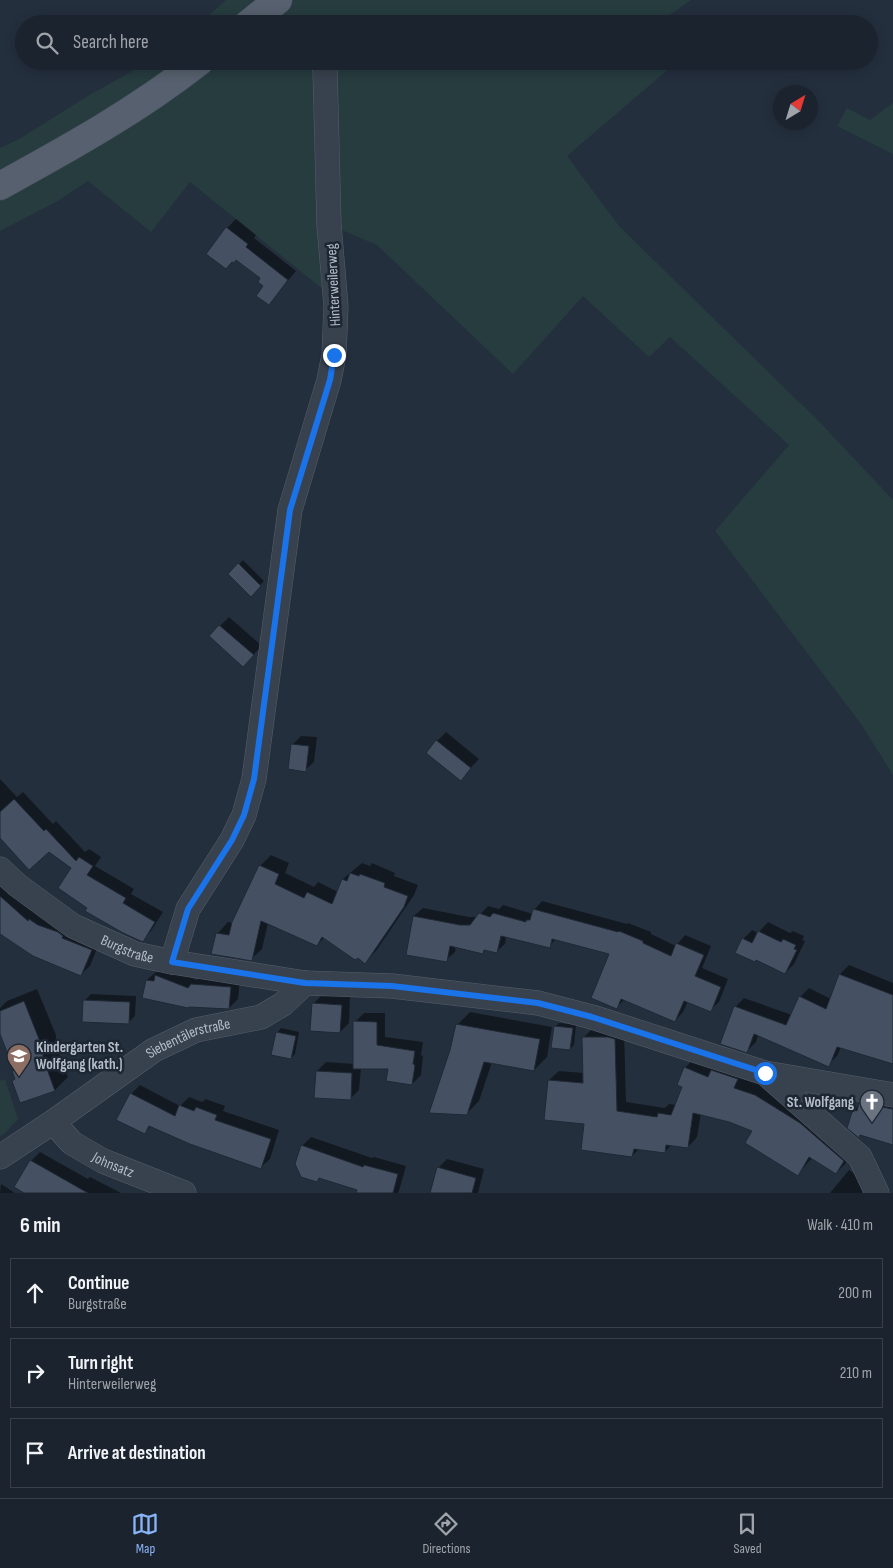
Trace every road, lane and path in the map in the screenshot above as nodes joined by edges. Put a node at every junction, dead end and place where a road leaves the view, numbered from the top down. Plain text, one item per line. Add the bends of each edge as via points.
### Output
1 (278, 0) edge
2 (259, 15) edge
3 (188, 70) edge
4 (325, 70) edge
5 (0, 186) edge
6 (0, 869) edge
7 (172, 962) junction
8 (305, 983) junction
9 (765, 1073) junction
10 (893, 1095) edge
11 (52, 1122) junction
12 (0, 1157) edge
13 (184, 1193) edge
14 (877, 1193) edge

1 - 2 main road
3 - 5 main road via 97,132
4 - 7 street, Hinterweilerweg via 336,306 330,380 290,510 254,779 244,815 232,840 188,909
6 - 7 street, Burgstraße via 73,926 135,954
7 - 8 street, Burgstraße
8 - 9 street, Burgstraße via 392,986 538,1003 592,1017
8 - 11 street, Siebentälerstraße via 283,1004 261,1018 196,1030 154,1050
9 - 10 street, Burgstraße
9 - 14 street via 860,1157
11 - 12 street, Siebentälerstraße
11 - 13 street, Johnsatz via 72,1143 103,1161

